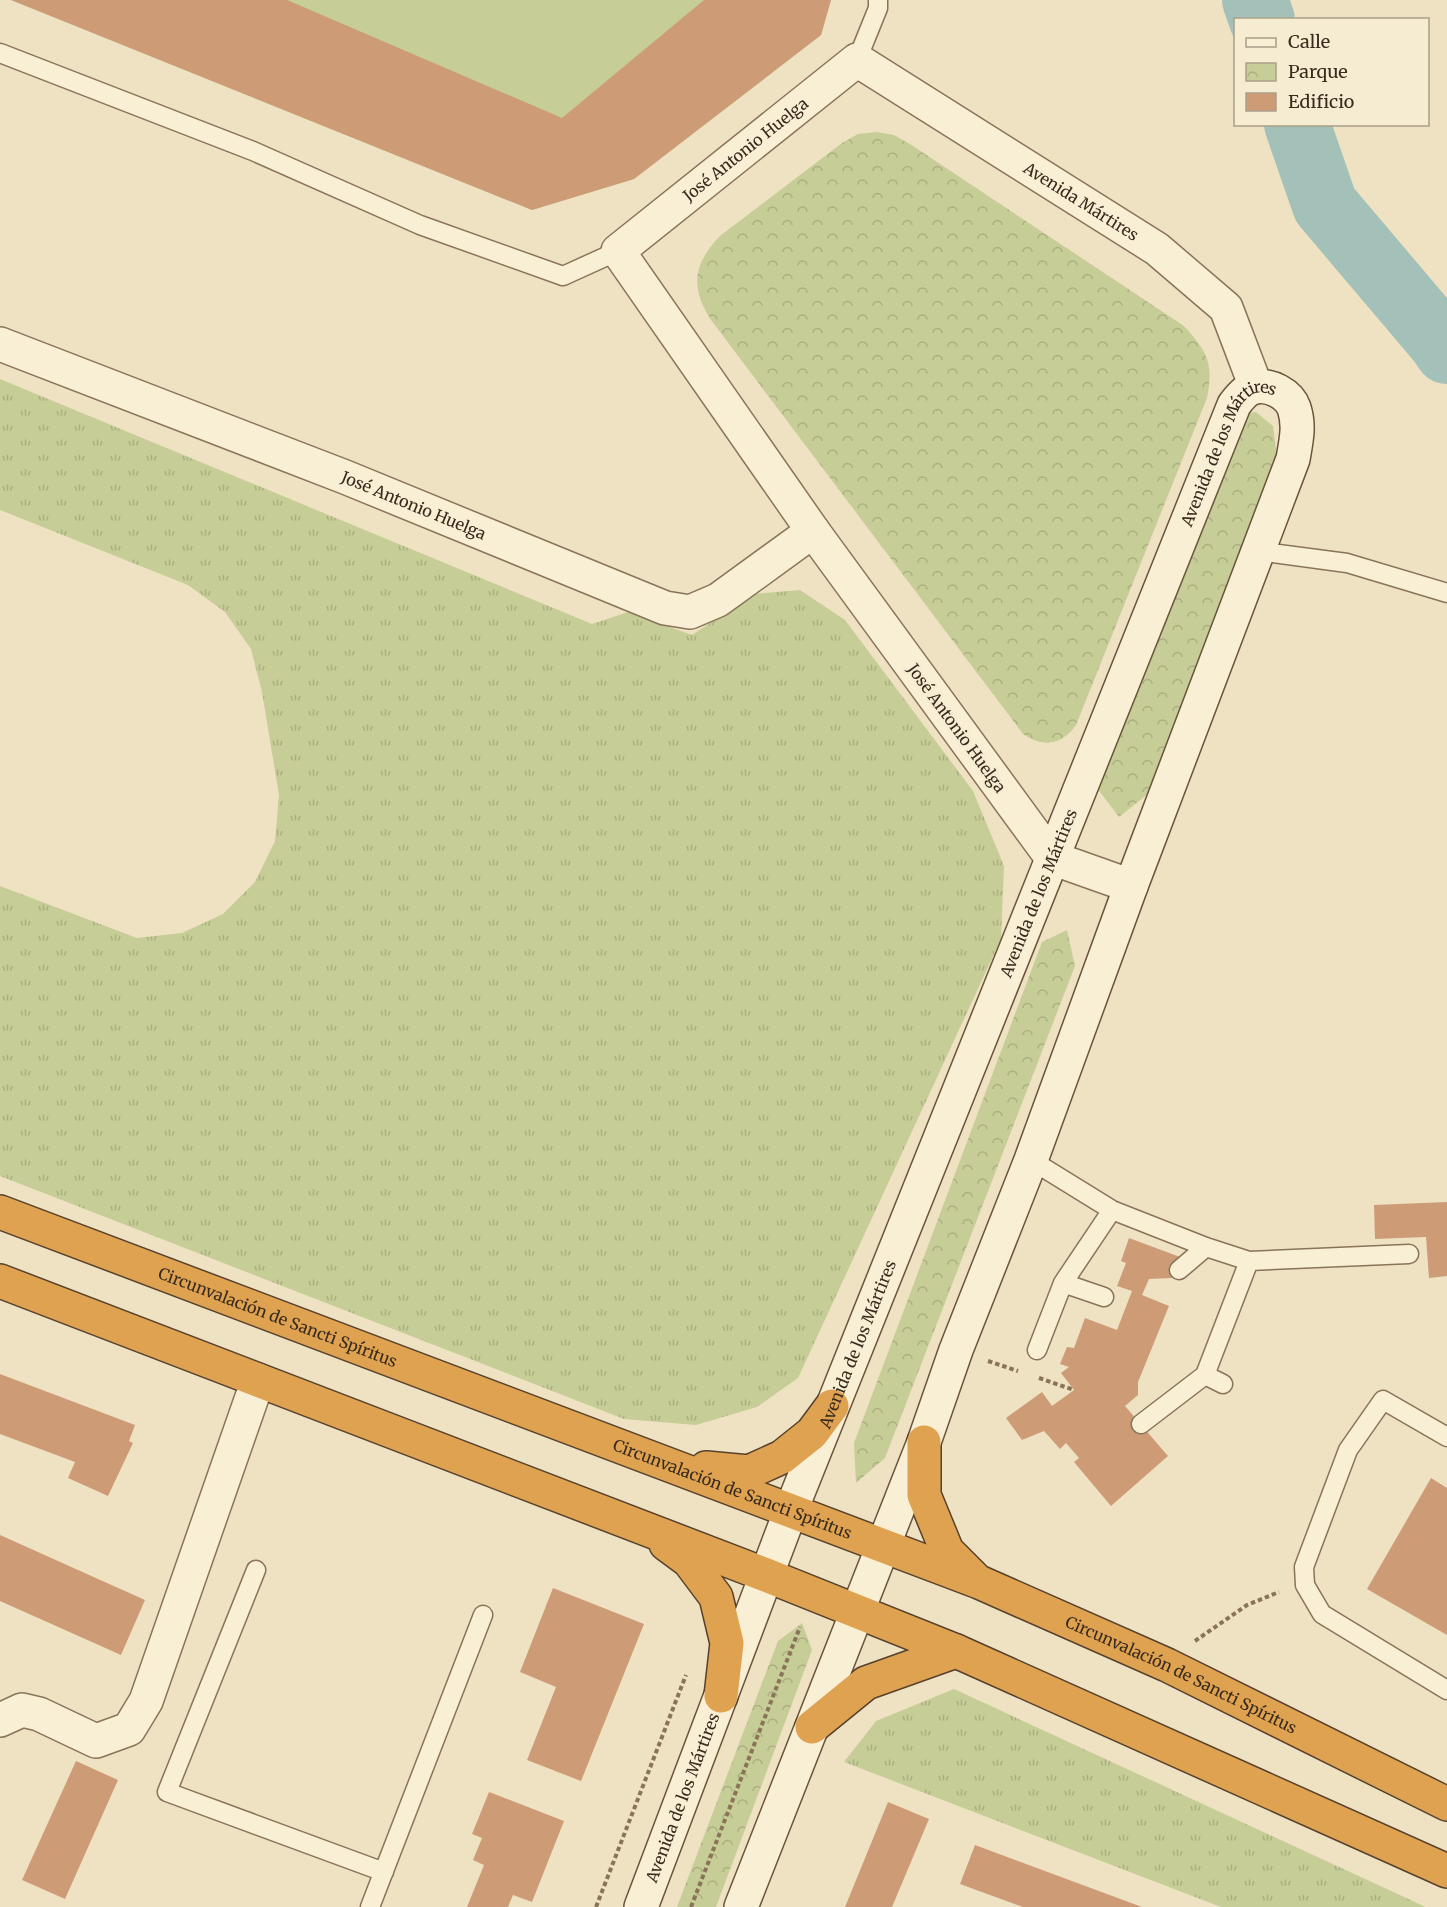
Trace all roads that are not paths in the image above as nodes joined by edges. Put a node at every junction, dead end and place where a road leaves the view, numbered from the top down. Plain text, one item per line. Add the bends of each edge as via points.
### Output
1 (878, 0) edge
2 (0, 53) edge
3 (857, 60) junction
4 (618, 251) junction
5 (0, 344) edge
6 (1256, 387) junction
7 (813, 531) junction
8 (1257, 551) junction
9 (1447, 593) edge
10 (1052, 858) junction
11 (1131, 886) junction
12 (1031, 1160) junction
13 (1112, 1210) junction
14 (0, 1212) edge
15 (1206, 1247) junction
16 (1409, 1254) dead end
17 (1249, 1261) junction
18 (1179, 1270) dead end
19 (0, 1281) edge
20 (1063, 1283) junction
21 (1104, 1297) dead end
22 (1037, 1350) dead end
23 (1205, 1375) junction
24 (258, 1380) junction
25 (1223, 1384) dead end
26 (832, 1406) junction
27 (1140, 1424) dead end
28 (1447, 1437) edge
29 (924, 1442) junction
30 (664, 1464) junction
31 (791, 1510) junction
32 (643, 1527) junction
33 (883, 1545) junction
34 (256, 1570) dead end
35 (766, 1575) junction
36 (979, 1582) junction
37 (857, 1611) junction
38 (483, 1615) dead end
39 (956, 1651) junction
40 (1447, 1690) edge
41 (721, 1696) junction
42 (0, 1720) edge
43 (812, 1728) junction
44 (1447, 1804) edge
45 (1447, 1871) edge
46 (384, 1872) junction
47 (370, 1907) edge
48 (641, 1907) edge
49 (741, 1907) edge

1 - 3 lane
2 - 4 lane via 253,151 420,225 563,276
3 - 4 street, José Antonio Huelga
3 - 6 street, Avenida Mártires via 1157,249 1226,308
4 - 7 street, José Antonio Huelga
5 - 7 street, José Antonio Huelga via 345,477 665,608 690,612 718,600
6 - 8 street, Avenida de los Mártires via 1278,390 1293,405 1298,427 1293,459
6 - 10 street, Avenida de los Mártires via 1241,395 1234,405
7 - 10 street, José Antonio Huelga
8 - 9 lane via 1347,563
8 - 11 street, Avenida de los Mártires
10 - 11 street
10 - 26 street, Avenida de los Mártires
11 - 12 street, Avenida de los Mártires
12 - 13 lane
12 - 29 street, Avenida de los Mártires
13 - 15 lane
13 - 20 lane
14 - 30 highway, Circunvalación de Sancti Spíritus
15 - 17 lane
15 - 18 lane
16 - 17 lane
17 - 23 lane
19 - 24 highway
20 - 21 lane
20 - 22 lane
23 - 25 lane
23 - 27 lane
24 - 32 highway
24 - 42 street via 146,1701 129,1729 96,1741 22,1710
26 - 30 highway via 812,1433 782,1457 749,1472
26 - 31 street, Avenida de los Mártires
28 - 40 lane via 1383,1400 1348,1450 1304,1567 1305,1585 1322,1614
29 - 33 street, Avenida de los Mártires
29 - 36 highway via 924,1495 946,1551
30 - 31 highway, Circunvalación de Sancti Spíritus
31 - 33 highway, Circunvalación de Sancti Spíritus
31 - 35 street, Avenida de los Mártires
32 - 35 highway
32 - 41 highway via 689,1561 716,1597 727,1643
33 - 36 highway, Circunvalación de Sancti Spíritus
33 - 37 street, Avenida de los Mártires
34 - 46 lane via 167,1792
35 - 37 highway
35 - 41 street, Avenida de los Mártires
36 - 44 highway, Circunvalación de Sancti Spíritus via 1167,1665
37 - 39 highway
37 - 43 street, Avenida de los Mártires
38 - 46 lane
39 - 43 highway via 866,1683
39 - 45 highway
41 - 48 street, Avenida de los Mártires
43 - 49 street, Avenida de los Mártires
46 - 47 lane

